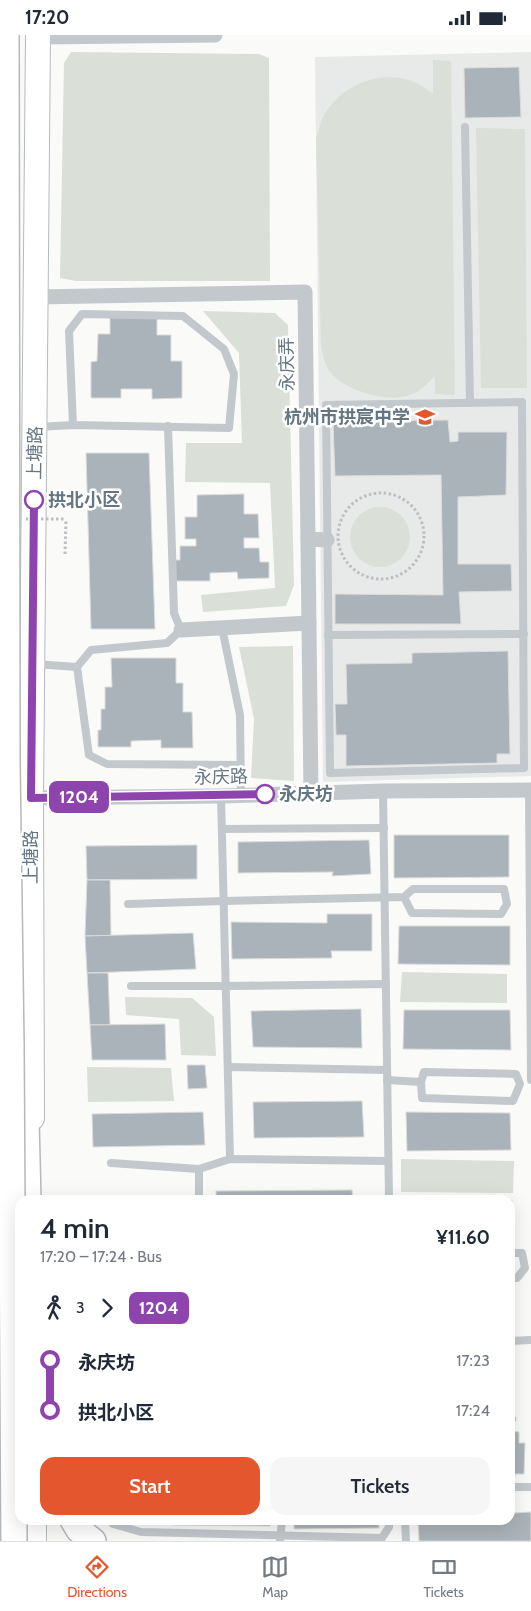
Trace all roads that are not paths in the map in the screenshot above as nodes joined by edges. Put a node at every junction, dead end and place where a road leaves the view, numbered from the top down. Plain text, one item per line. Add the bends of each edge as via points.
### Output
1 (6, 35) edge
2 (170, 35) edge
3 (215, 35) edge
4 (38, 36) edge
5 (465, 127) dead end
6 (36, 297) junction
7 (470, 403) junction
8 (73, 425) junction
9 (168, 426) junction
10 (35, 427) junction
11 (308, 539) junction
12 (332, 541) junction
13 (309, 623) junction
14 (222, 628) junction
15 (181, 630) junction
16 (524, 634) junction
17 (328, 635) junction
18 (32, 664) junction
19 (77, 667) junction
20 (240, 765) junction
21 (530, 790) edge
22 (383, 791) junction
23 (311, 794) junction
24 (241, 795) junction
25 (222, 796) junction
26 (31, 798) junction
27 (0, 800) edge
28 (384, 827) junction
29 (222, 829) junction
30 (404, 897) junction
31 (385, 898) junction
32 (224, 901) junction
33 (128, 904) dead end
34 (386, 984) junction
35 (131, 986) dead end
36 (226, 986) junction
37 (11, 1046) junction
38 (228, 1067) junction
39 (387, 1070) junction
40 (531, 1080) edge
41 (387, 1081) junction
42 (421, 1082) junction
43 (230, 1159) junction
44 (388, 1161) junction
45 (111, 1163) dead end
46 (199, 1169) junction
47 (28, 1195) edge
48 (33, 1195) edge
49 (199, 1195) edge
50 (389, 1195) edge
51 (515, 1253) edge
52 (515, 1278) edge
53 (515, 1341) edge
54 (531, 1341) edge
55 (515, 1487) edge
56 (531, 1487) edge
57 (34, 1525) edge
58 (77, 1525) edge
59 (116, 1525) edge
60 (282, 1525) edge
61 (389, 1525) edge
62 (405, 1525) edge
63 (281, 1538) edge
64 (14, 1541) edge
65 (34, 1541) edge
66 (93, 1541) edge
67 (406, 1541) edge

1 - 37 highway, bridge via 7,743
2 - 3 street
2 - 4 street
4 - 6 main road, 上塘路
5 - 7 lane
6 - 10 main road, 上塘路
6 - 11 street, 永庆弄 via 305,292
7 - 12 lane via 326,405
7 - 16 lane via 522,402
8 - 9 lane
8 - 9 lane via 69,331 82,314 183,316 224,349 234,374 229,428
8 - 10 lane
9 - 15 lane via 174,613
10 - 18 main road, 上塘路
11 - 12 street
11 - 13 street, 永庆弄
12 - 17 lane
13 - 14 street
13 - 23 street, 永庆弄
14 - 15 street
14 - 20 lane via 240,715
15 - 19 lane via 167,643 91,651
16 - 17 lane
16 - 17 lane via 524,768 330,773
18 - 19 lane
18 - 26 main road, 上塘路
19 - 20 lane via 89,755 106,764
20 - 24 lane
21 - 22 street, 永庆路
21 - 40 lane
22 - 23 street, 永庆路
22 - 28 lane
23 - 24 street, 永庆路
24 - 25 street, 永庆路
25 - 26 street, 永庆路
25 - 29 lane
26 - 27 street, 永庆路
26 - 48 main road, 上塘路
28 - 29 lane
28 - 31 lane
29 - 32 lane
30 - 30 lane via 413,889 504,889 507,904 501,914 412,913
30 - 31 lane
31 - 32 lane
31 - 34 lane
32 - 33 lane
32 - 36 lane
34 - 36 lane
34 - 39 lane
35 - 36 lane
36 - 38 lane
37 - 47 highway, bridge via 26,1120
37 - 64 highway, bridge
38 - 39 lane
38 - 43 lane
39 - 41 lane
41 - 42 lane
41 - 44 lane
42 - 42 lane via 422,1098 514,1101 520,1084 516,1075 424,1072
43 - 44 lane
43 - 46 lane
44 - 50 lane
45 - 46 lane
46 - 49 lane
51 - 52 lane via 522,1253 525,1268
53 - 54 lane
55 - 56 lane
57 - 65 main road
58 - 66 highway
59 - 63 lane via 141,1532
60 - 63 lane
61 - 63 lane via 382,1539
62 - 67 lane

